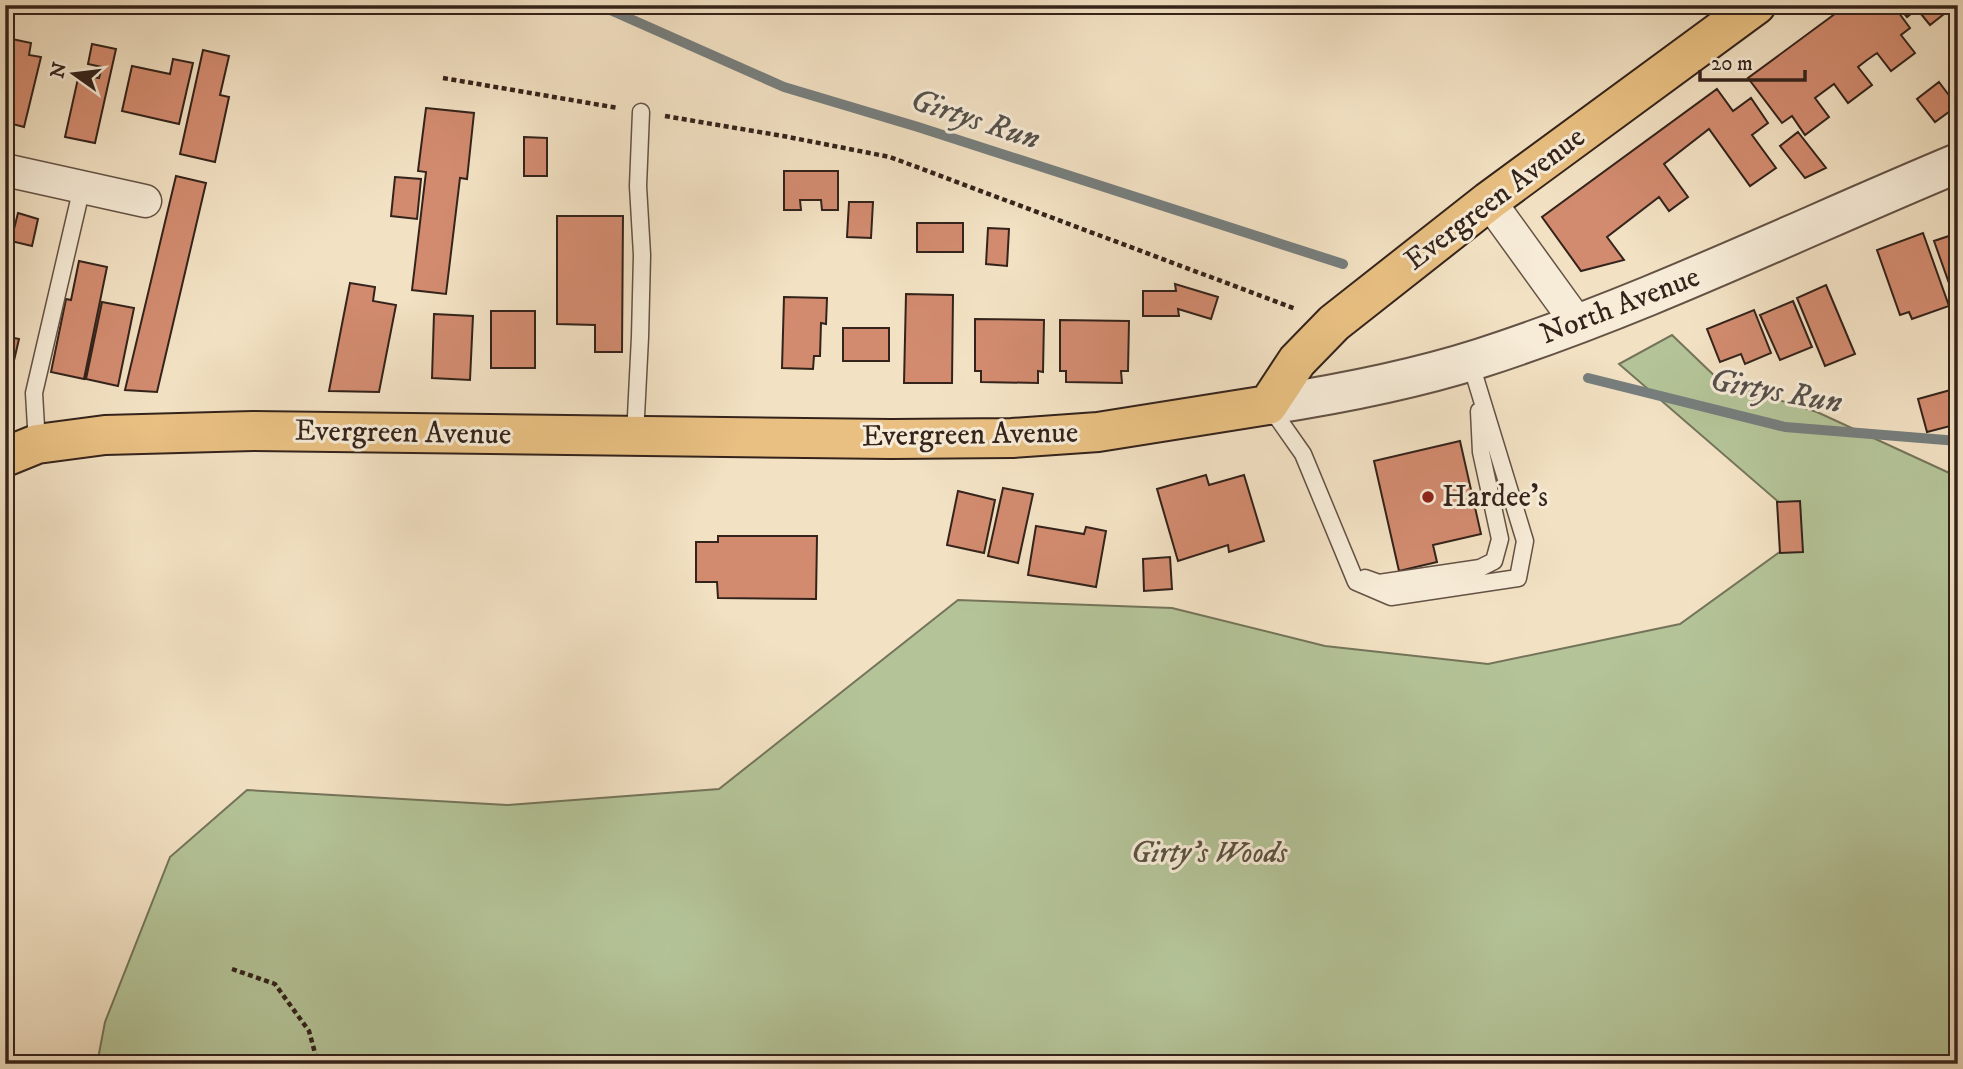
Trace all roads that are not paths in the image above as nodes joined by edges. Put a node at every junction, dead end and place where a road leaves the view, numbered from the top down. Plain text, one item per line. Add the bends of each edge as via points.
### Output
1 (1750, 7) edge
2 (641, 112) road end
3 (1958, 163) edge
4 (5, 170) edge
5 (82, 187) junction
6 (145, 201) dead end
7 (1489, 201) junction
8 (1578, 324) junction
9 (1474, 372) junction
10 (1268, 405) junction
11 (635, 436) junction
12 (16, 445) edge
13 (1352, 574) junction

1 - 7 main road, Evergreen Avenue
2 - 11 lane via 642,282
3 - 8 street, North Avenue
4 - 5 street
5 - 6 street
5 - 12 lane via 34,393
7 - 8 street
7 - 10 main road, Evergreen Avenue via 1334,323 1297,361
8 - 9 street, North Avenue
9 - 10 street, North Avenue
9 - 13 lane via 1481,452 1500,539 1494,561 1480,568 1380,583
9 - 13 lane via 1525,541 1518,578 1391,597 1356,582
10 - 11 main road, Evergreen Avenue via 1098,432 1012,438
10 - 13 lane via 1303,454
11 - 12 main road, Evergreen Avenue via 253,431 105,435

